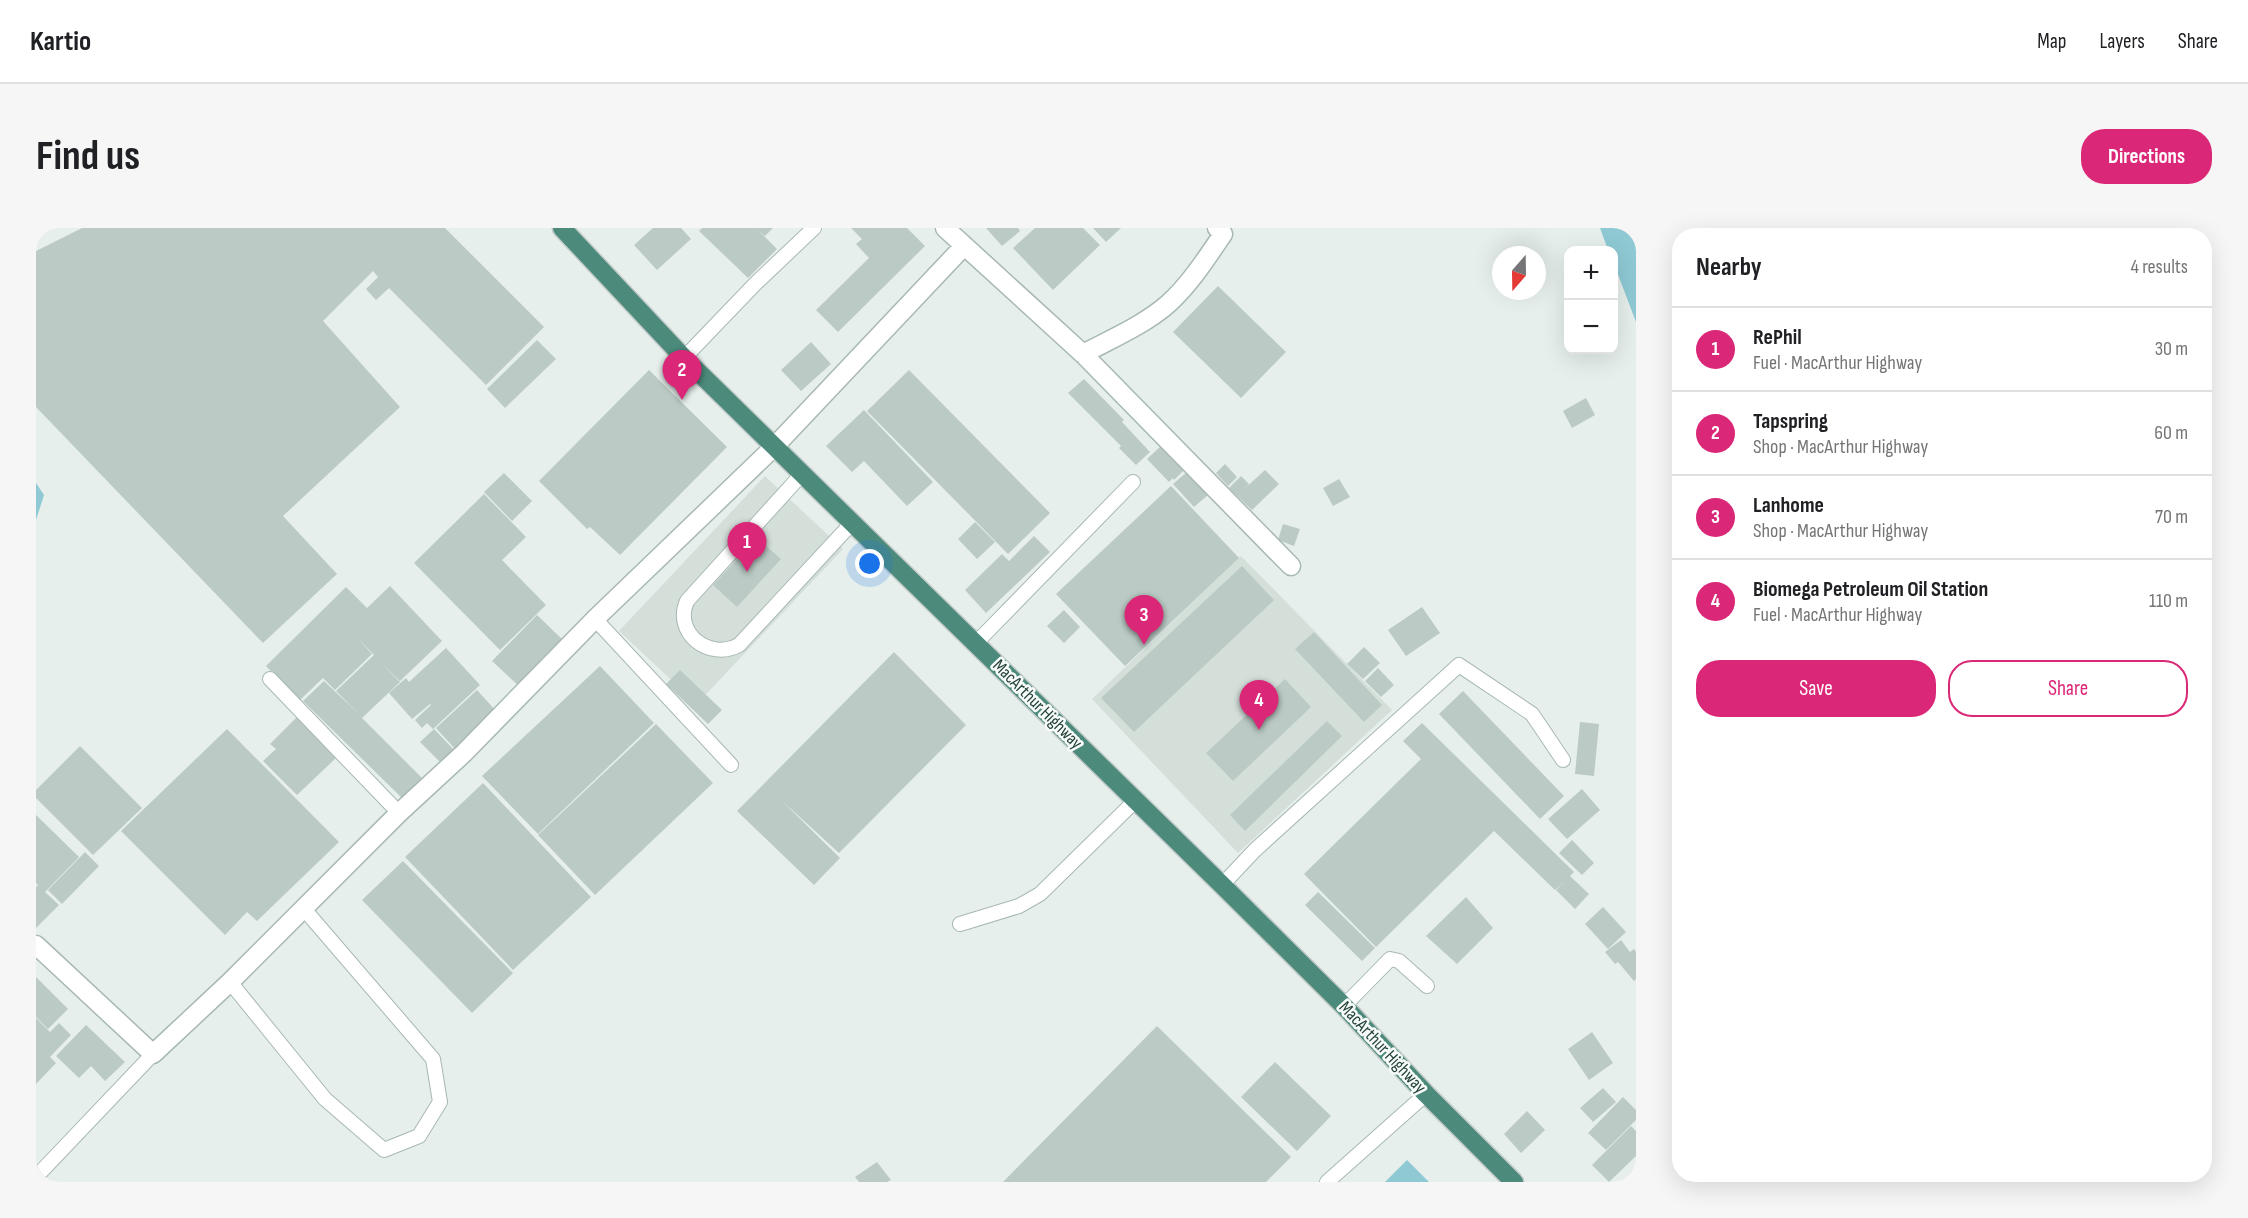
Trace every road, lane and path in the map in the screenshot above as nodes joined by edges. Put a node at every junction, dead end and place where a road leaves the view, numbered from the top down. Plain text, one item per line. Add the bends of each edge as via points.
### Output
1 (562, 228) edge
2 (814, 228) edge
3 (945, 228) edge
4 (1223, 230) edge
5 (964, 246) junction
6 (1083, 354) junction
7 (684, 358) junction
8 (775, 446) junction
9 (802, 474) junction
10 (1133, 482) dead end
11 (852, 523) junction
12 (1291, 566) dead end
13 (595, 619) junction
14 (976, 643) junction
15 (270, 679) dead end
16 (1563, 760) dead end
17 (730, 765) dead end
18 (1136, 800) junction
19 (399, 813) junction
20 (1222, 885) junction
21 (304, 909) junction
22 (960, 924) dead end
23 (36, 945) edge
24 (230, 982) junction
25 (1427, 986) dead end
26 (1344, 1006) junction
27 (153, 1054) junction
28 (1426, 1094) junction
29 (36, 1177) edge
30 (1327, 1182) edge
31 (1514, 1182) edge

1 - 7 highway, MacArthur Highway
2 - 7 lane
3 - 5 street
4 - 6 street via 1194,276 1167,305
5 - 6 street
5 - 8 street
6 - 12 street
7 - 8 highway, MacArthur Highway
8 - 9 highway, MacArthur Highway
8 - 13 street
9 - 11 highway, MacArthur Highway
9 - 11 lane via 687,600 683,622 693,637 713,650 728,651 739,645
10 - 14 lane
11 - 14 highway, MacArthur Highway
13 - 17 lane
13 - 19 street via 464,753
14 - 18 highway, MacArthur Highway
15 - 19 lane
16 - 20 lane via 1532,714 1460,665 1255,850
18 - 20 highway, MacArthur Highway
18 - 22 lane via 1040,894 1019,906
19 - 21 street
20 - 26 highway, MacArthur Highway
21 - 24 street
21 - 24 lane via 433,1059 440,1102 419,1136 384,1150 325,1099
23 - 27 street
24 - 27 street
25 - 26 lane via 1399,961 1390,959
26 - 28 highway, MacArthur Highway
27 - 29 lane
28 - 30 lane
28 - 31 highway, MacArthur Highway

